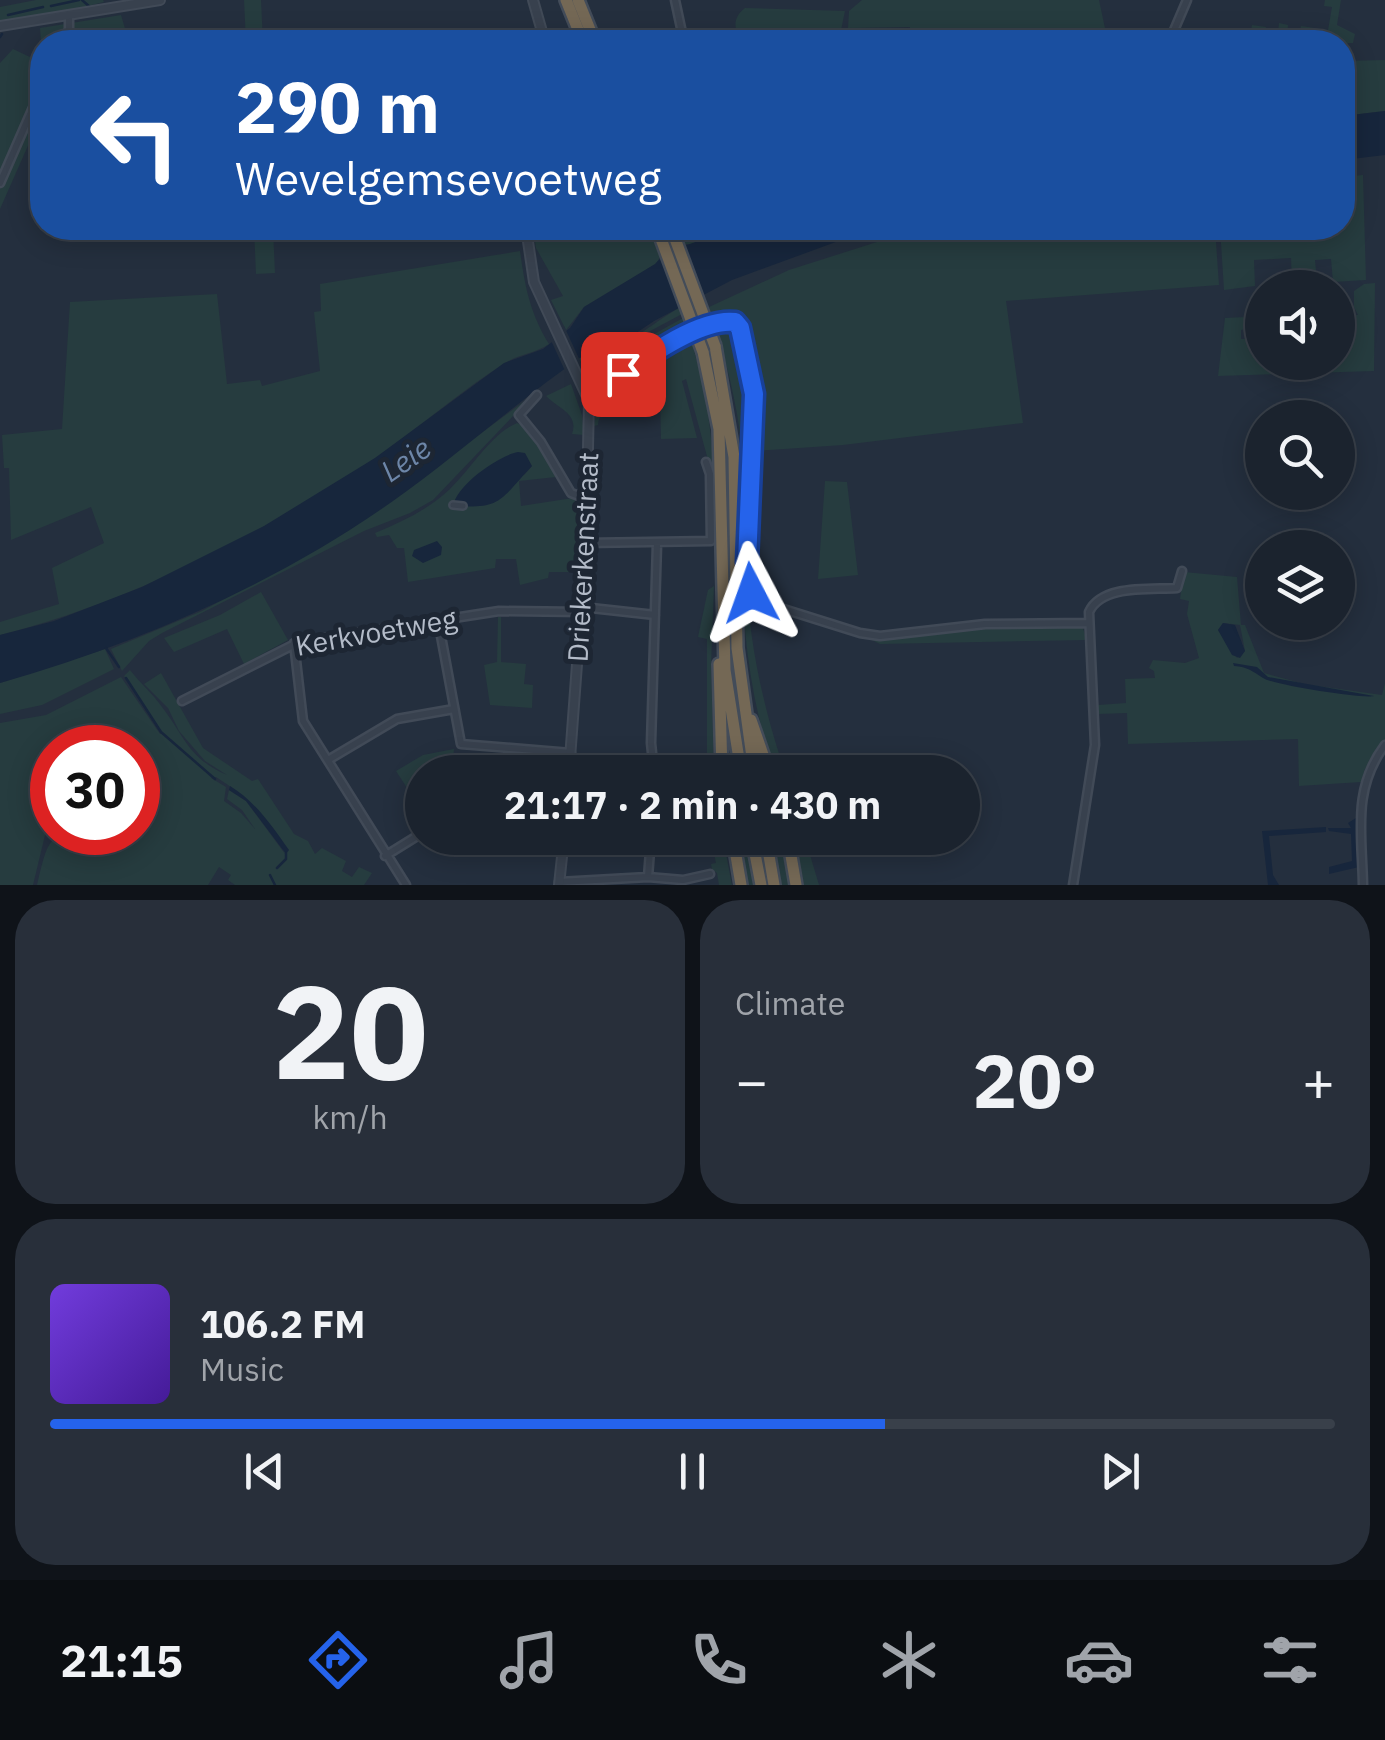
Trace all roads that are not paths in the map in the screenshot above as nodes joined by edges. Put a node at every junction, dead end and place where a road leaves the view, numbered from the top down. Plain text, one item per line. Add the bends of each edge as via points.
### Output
1 (160, 0) edge
2 (533, 0) edge
3 (566, 0) edge
4 (578, 0) edge
5 (676, 0) edge
6 (1187, 0) edge
7 (69, 16) junction
8 (2, 26) edge
9 (69, 30) edge
10 (542, 30) edge
11 (579, 30) edge
12 (589, 30) edge
13 (682, 30) edge
14 (1174, 30) edge
15 (30, 114) edge
16 (0, 183) edge
17 (527, 240) edge
18 (661, 240) edge
19 (675, 240) edge
20 (709, 349) junction
21 (537, 395) dead end
22 (589, 402) junction
23 (706, 462) dead end
24 (587, 499) junction
25 (453, 505) dead end
26 (463, 506) dead end
27 (586, 543) junction
28 (658, 544) junction
29 (1182, 571) dead end
30 (582, 610) junction
31 (655, 615) junction
32 (438, 620) junction
33 (1088, 623) junction
34 (294, 644) junction
35 (724, 652) junction
36 (741, 694) junction
37 (182, 701) dead end
38 (454, 709) junction
39 (1385, 745) edge
40 (571, 753) joint
41 (652, 755) edge
42 (721, 755) edge
43 (739, 755) edge
44 (751, 755) edge
45 (763, 755) edge
46 (328, 760) junction
47 (405, 844) edge
48 (562, 855) edge
49 (650, 855) edge
50 (736, 855) edge
51 (755, 855) edge
52 (769, 855) edge
53 (791, 855) edge
54 (385, 856) junction
55 (710, 874) dead end
56 (648, 877) junction
57 (559, 883) edge
58 (406, 885) edge
59 (741, 885) edge
60 (761, 885) edge
61 (774, 885) edge
62 (796, 885) edge
63 (1072, 885) edge
64 (1363, 885) edge

1 - 7 street
2 - 10 street
3 - 11 highway
4 - 12 highway
5 - 13 street
6 - 14 street
7 - 8 street
7 - 9 street
15 - 16 street
17 - 22 street, Driekerkenstraat via 531,270
18 - 20 highway, bridge
19 - 20 highway, bridge
20 - 35 highway via 722,473
20 - 36 highway via 734,456
21 - 24 street via 519,415 571,493
22 - 24 street, Driekerkenstraat
22 - 33 street via 656,351 735,322 754,394 747,562 758,602 880,636 986,624
23 - 28 street via 711,541
24 - 27 street, Driekerkenstraat
25 - 26 street
27 - 28 street
27 - 30 street, Driekerkenstraat
28 - 31 street
29 - 33 street via 1177,588 1098,598
30 - 31 street, Kerkvoetweg
30 - 32 street, Kerkvoetweg
30 - 40 street, Driekerkenstraat
31 - 41 street
32 - 34 street, Kerkvoetweg
32 - 38 street
33 - 63 street via 1094,745
34 - 37 street, Kerkvoetweg
34 - 46 street via 303,721
35 - 42 highway via 718,677
35 - 43 highway
36 - 44 highway
36 - 45 highway
38 - 40 street via 465,746
38 - 46 street via 397,720
39 - 64 street via 1365,780
46 - 54 street
47 - 54 street
48 - 57 street
49 - 56 street
50 - 59 highway
51 - 60 highway
52 - 61 highway
53 - 62 highway
54 - 58 street
55 - 56 street
56 - 57 street

